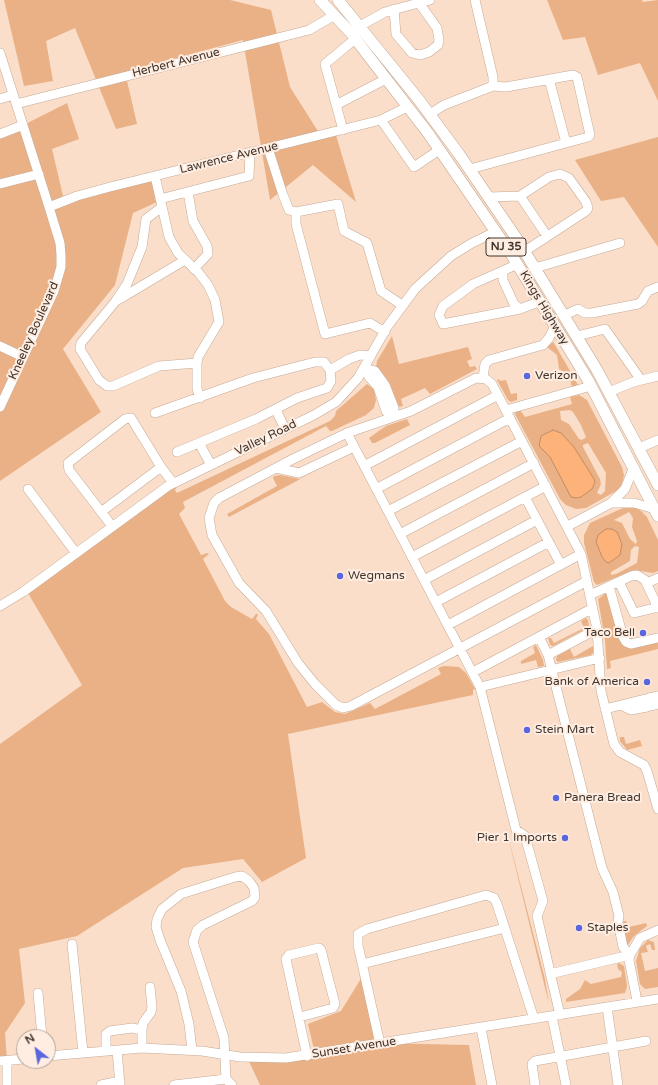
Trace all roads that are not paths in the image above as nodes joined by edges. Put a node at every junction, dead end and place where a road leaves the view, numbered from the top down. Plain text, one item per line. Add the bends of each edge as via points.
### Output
1 (320, 0) edge
2 (338, 0) edge
3 (430, 0) edge
4 (475, 0) edge
5 (418, 3) junction
6 (394, 9) junction
7 (334, 16) junction
8 (360, 26) junction
9 (355, 38) junction
10 (0, 53) edge
11 (386, 79) junction
12 (549, 79) junction
13 (493, 86) junction
14 (13, 95) junction
15 (0, 99) edge
16 (16, 104) junction
17 (336, 105) junction
18 (407, 107) junction
19 (430, 114) junction
20 (381, 120) junction
21 (23, 125) junction
22 (343, 130) junction
23 (0, 134) edge
24 (566, 143) junction
25 (268, 148) junction
26 (439, 150) junction
27 (250, 153) junction
28 (470, 169) junction
29 (38, 174) junction
30 (155, 176) junction
31 (0, 184) edge
32 (188, 192) junction
33 (520, 196) junction
34 (489, 197) junction
35 (161, 203) junction
36 (49, 207) junction
37 (296, 212) junction
38 (495, 232) junction
39 (547, 236) junction
40 (620, 243) dead end
41 (525, 251) junction
42 (185, 260) junction
43 (518, 264) junction
44 (535, 268) junction
45 (194, 269) junction
46 (503, 272) junction
47 (658, 287) edge
48 (541, 301) junction
49 (115, 302) junction
50 (402, 305) junction
51 (520, 309) junction
52 (565, 315) junction
53 (555, 326) junction
54 (385, 332) junction
55 (577, 336) junction
56 (0, 346) edge
57 (371, 356) junction
58 (23, 357) junction
59 (197, 362) junction
60 (364, 368) junction
61 (330, 370) junction
62 (658, 376) edge
63 (482, 378) junction
64 (641, 380) junction
65 (591, 386) junction
66 (610, 392) junction
67 (498, 396) junction
68 (200, 398) junction
69 (0, 407) edge
70 (276, 410) junction
71 (506, 410) junction
72 (156, 413) dead end
73 (393, 417) junction
74 (510, 418) junction
75 (286, 429) junction
76 (347, 433) junction
77 (658, 440) edge
78 (522, 441) junction
79 (199, 443) junction
80 (354, 447) junction
81 (639, 448) junction
82 (177, 452) dead end
83 (534, 463) junction
84 (211, 465) junction
85 (364, 466) junction
86 (161, 467) junction
87 (634, 467) junction
88 (276, 468) junction
89 (656, 478) edge
90 (173, 483) junction
91 (546, 486) junction
92 (28, 489) dead end
93 (376, 489) junction
94 (525, 497) junction
95 (611, 503) junction
96 (388, 511) junction
97 (101, 512) junction
98 (656, 513) edge
99 (537, 520) junction
100 (112, 526) junction
101 (568, 526) junction
102 (400, 534) junction
103 (548, 542) junction
104 (76, 553) junction
105 (581, 554) junction
106 (412, 557) junction
107 (561, 565) junction
108 (658, 578) edge
109 (424, 580) junction
110 (587, 581) junction
111 (619, 582) junction
112 (647, 583) junction
113 (609, 586) junction
114 (590, 596) junction
115 (436, 602) junction
116 (0, 606) edge
117 (658, 607) edge
118 (593, 608) junction
119 (448, 624) junction
120 (597, 629) junction
121 (539, 637) junction
122 (658, 638) edge
123 (460, 648) junction
124 (548, 655) junction
125 (600, 658) junction
126 (552, 670) junction
127 (473, 672) junction
128 (480, 687) junction
129 (651, 702) edge
130 (605, 709) junction
131 (658, 809) edge
132 (505, 928) junction
133 (658, 931) edge
134 (72, 944) dead end
135 (630, 955) junction
136 (362, 964) junction
137 (550, 974) junction
138 (150, 987) dead end
139 (38, 993) dead end
140 (658, 999) edge
141 (636, 1001) junction
142 (607, 1008) junction
143 (556, 1016) junction
144 (300, 1017) junction
145 (534, 1019) junction
146 (481, 1028) junction
147 (41, 1029) edge
148 (142, 1030) junction
149 (646, 1041) dead end
150 (380, 1044) junction
151 (142, 1048) junction
152 (613, 1048) junction
153 (117, 1050) junction
154 (192, 1050) junction
155 (106, 1051) junction
156 (83, 1053) junction
157 (224, 1053) junction
158 (56, 1055) edge
159 (307, 1056) junction
160 (560, 1057) junction
161 (16, 1060) edge
162 (4, 1061) edge
163 (229, 1082) edge
164 (120, 1083) edge
165 (7, 1085) edge
166 (101, 1085) edge
167 (174, 1085) edge
168 (492, 1085) edge
169 (535, 1085) edge
170 (566, 1085) edge
171 (618, 1085) edge

1 - 7 main road, Kings Highway / NJ 35
2 - 8 main road, Kings Highway / NJ 35
3 - 5 street
4 - 13 street
5 - 6 street
5 - 6 street via 434,24 439,40 438,45 420,55 412,53 396,34
6 - 8 street
7 - 9 main road, Kings Highway / NJ 35
7 - 16 street, Herbert Avenue via 309,30
8 - 19 main road, Kings Highway / NJ 35
9 - 11 main road, Kings Highway / NJ 35
9 - 17 street via 325,64
10 - 14 street, Kneeley Boulevard
11 - 17 street
11 - 18 main road, Kings Highway / NJ 35
12 - 13 street via 506,87
12 - 24 street
12 - 24 street via 573,75 577,77 590,135
13 - 19 street via 444,105
14 - 15 street
14 - 16 street, Kneeley Boulevard
16 - 21 street, Kneeley Boulevard
17 - 22 street
18 - 20 street, Lawrence Avenue
18 - 26 main road, Kings Highway / NJ 35
19 - 28 main road, Kings Highway / NJ 35
20 - 22 street, Lawrence Avenue
20 - 26 street via 414,168
21 - 23 street
21 - 29 street, Kneeley Boulevard
22 - 25 street, Lawrence Avenue
24 - 28 street
25 - 27 street, Lawrence Avenue
25 - 37 street via 289,210
26 - 38 main road, Kings Highway / NJ 35
27 - 30 street, Lawrence Avenue
27 - 32 street via 249,176
28 - 34 main road, Kings Highway / NJ 35
29 - 31 street
29 - 36 street, Kneeley Boulevard
30 - 35 street
30 - 36 street, Lawrence Avenue via 77,196
32 - 35 street
32 - 45 street via 193,221 207,246 208,254
33 - 34 street
33 - 39 street
33 - 39 street via 549,177 560,174 569,178 586,202 586,211
34 - 41 main road, Kings Highway / NJ 35
35 - 42 street via 169,237
35 - 49 street via 146,219 142,247 133,271
36 - 58 street, Kneeley Boulevard via 60,243 61,267 54,291
37 - 50 street via 338,204 344,231 367,243 381,291
37 - 54 street via 296,224 325,334 370,323
38 - 43 main road, Kings Highway / NJ 35
38 - 50 street, Valley Road via 467,246 442,264 423,280
39 - 41 street
40 - 44 street
41 - 44 main road, Kings Highway / NJ 35
42 - 45 street
42 - 49 street
43 - 46 street
43 - 48 main road, Kings Highway / NJ 35
44 - 52 main road, Kings Highway / NJ 35
45 - 59 street via 208,285 215,300 219,322
46 - 51 street via 503,280 514,304
46 - 51 street via 473,284 443,306 439,315 443,324
47 - 52 street via 648,291 638,304 592,313 578,309
48 - 51 street
48 - 53 main road, Kings Highway / NJ 35
49 - 59 street via 81,343 81,354 102,383 113,386 159,366
50 - 54 street, Valley Road
52 - 55 main road, Kings Highway / NJ 35
53 - 63 street via 546,342 489,360 485,364
53 - 65 main road, Kings Highway / NJ 35
54 - 57 street, Valley Road
55 - 64 street via 605,329
55 - 66 main road, Kings Highway / NJ 35
56 - 58 street
57 - 60 street, Valley Road
57 - 61 street via 349,359
58 - 69 street, Kneeley Boulevard
59 - 68 street via 197,389
60 - 73 street via 375,371 385,385 394,408
60 - 75 street, Valley Road via 347,392 336,402
61 - 68 street via 324,362 315,362 253,378
61 - 70 street via 331,381 327,388 297,398
62 - 64 street
63 - 67 street via 492,384
63 - 73 street via 472,380 411,411
64 - 66 street
65 - 71 street
65 - 87 main road, Kings Highway / NJ 35
66 - 81 main road, Kings Highway / NJ 35
67 - 71 street
67 - 85 street
68 - 72 street
70 - 75 street
70 - 79 street
71 - 74 street
73 - 76 street
74 - 78 street
74 - 93 street
75 - 84 street, Valley Road
76 - 80 street
76 - 88 street
77 - 81 street
78 - 83 street
78 - 96 street
79 - 82 street
79 - 84 street
80 - 85 street
80 - 88 street via 299,473
81 - 89 main road, Kings Highway / NJ 35
83 - 91 street
83 - 102 street
84 - 90 street, Valley Road
85 - 93 street
86 - 90 street
86 - 97 street
86 - 97 street via 131,418 125,419 68,463 69,470
87 - 95 street via 629,483
87 - 98 main road, Kings Highway / NJ 35
88 - 123 street via 219,498 209,518 212,536 239,583 266,611 298,663 329,699 340,707 351,706
90 - 100 street, Valley Road
91 - 94 street
91 - 101 street
92 - 104 street
93 - 96 street
94 - 99 street
94 - 106 street
95 - 98 street via 634,503
95 - 101 street
96 - 102 street
97 - 100 street
99 - 103 street
99 - 109 street
100 - 104 street, Valley Road
101 - 105 street
102 - 106 street
103 - 107 street
103 - 115 street
104 - 116 street, Valley Road
105 - 107 street
105 - 110 street
106 - 109 street
107 - 119 street
108 - 112 street
109 - 115 street
110 - 114 street
110 - 123 street
111 - 112 street via 637,575
111 - 113 street
111 - 117 street via 634,613
112 - 117 street
113 - 114 street
113 - 122 street via 626,642 631,644
114 - 118 street
115 - 119 street
118 - 120 street
118 - 121 street
119 - 123 street
120 - 124 street
120 - 125 street
121 - 124 street
121 - 127 street
123 - 127 street
124 - 126 street
125 - 126 street
125 - 130 street
126 - 128 street
126 - 135 street via 602,868 611,887 619,916 623,947
127 - 128 street
128 - 137 street via 516,830 524,836 543,901 537,916
129 - 130 street
130 - 131 street via 617,748 647,770
132 - 136 street
132 - 136 street via 494,898 486,895 367,929 358,934
132 - 145 street
133 - 135 street via 640,938
134 - 156 street
135 - 137 street
135 - 141 street
136 - 150 street
137 - 143 street
138 - 148 street via 151,1012 143,1023
139 - 147 street
140 - 141 street, Sunset Avenue
141 - 142 street, Sunset Avenue
142 - 143 street, Sunset Avenue
142 - 152 street
143 - 145 street, Sunset Avenue
143 - 160 street
144 - 144 street via 286,959 289,955 318,948 321,950 335,1004 333,1008
144 - 159 street
145 - 146 street, Sunset Avenue
146 - 150 street, Sunset Avenue
146 - 168 street
148 - 151 street
148 - 155 street via 120,1030 106,1034
149 - 152 street
150 - 159 street, Sunset Avenue
151 - 153 street, Sunset Avenue
151 - 154 street, Sunset Avenue
152 - 160 street
152 - 171 street
153 - 155 street, Sunset Avenue
153 - 164 street
154 - 157 street, Sunset Avenue
154 - 157 street via 181,991 160,940 156,927 157,920 162,909 181,894 242,876 254,888 256,897 203,925 196,930 194,936 196,952 224,1038
155 - 156 street, Sunset Avenue
156 - 158 street, Sunset Avenue
157 - 159 street, Sunset Avenue via 240,1057
157 - 163 street
160 - 169 street via 535,1061 532,1064
160 - 170 street
161 - 162 street
162 - 165 street
163 - 167 street
164 - 166 street

